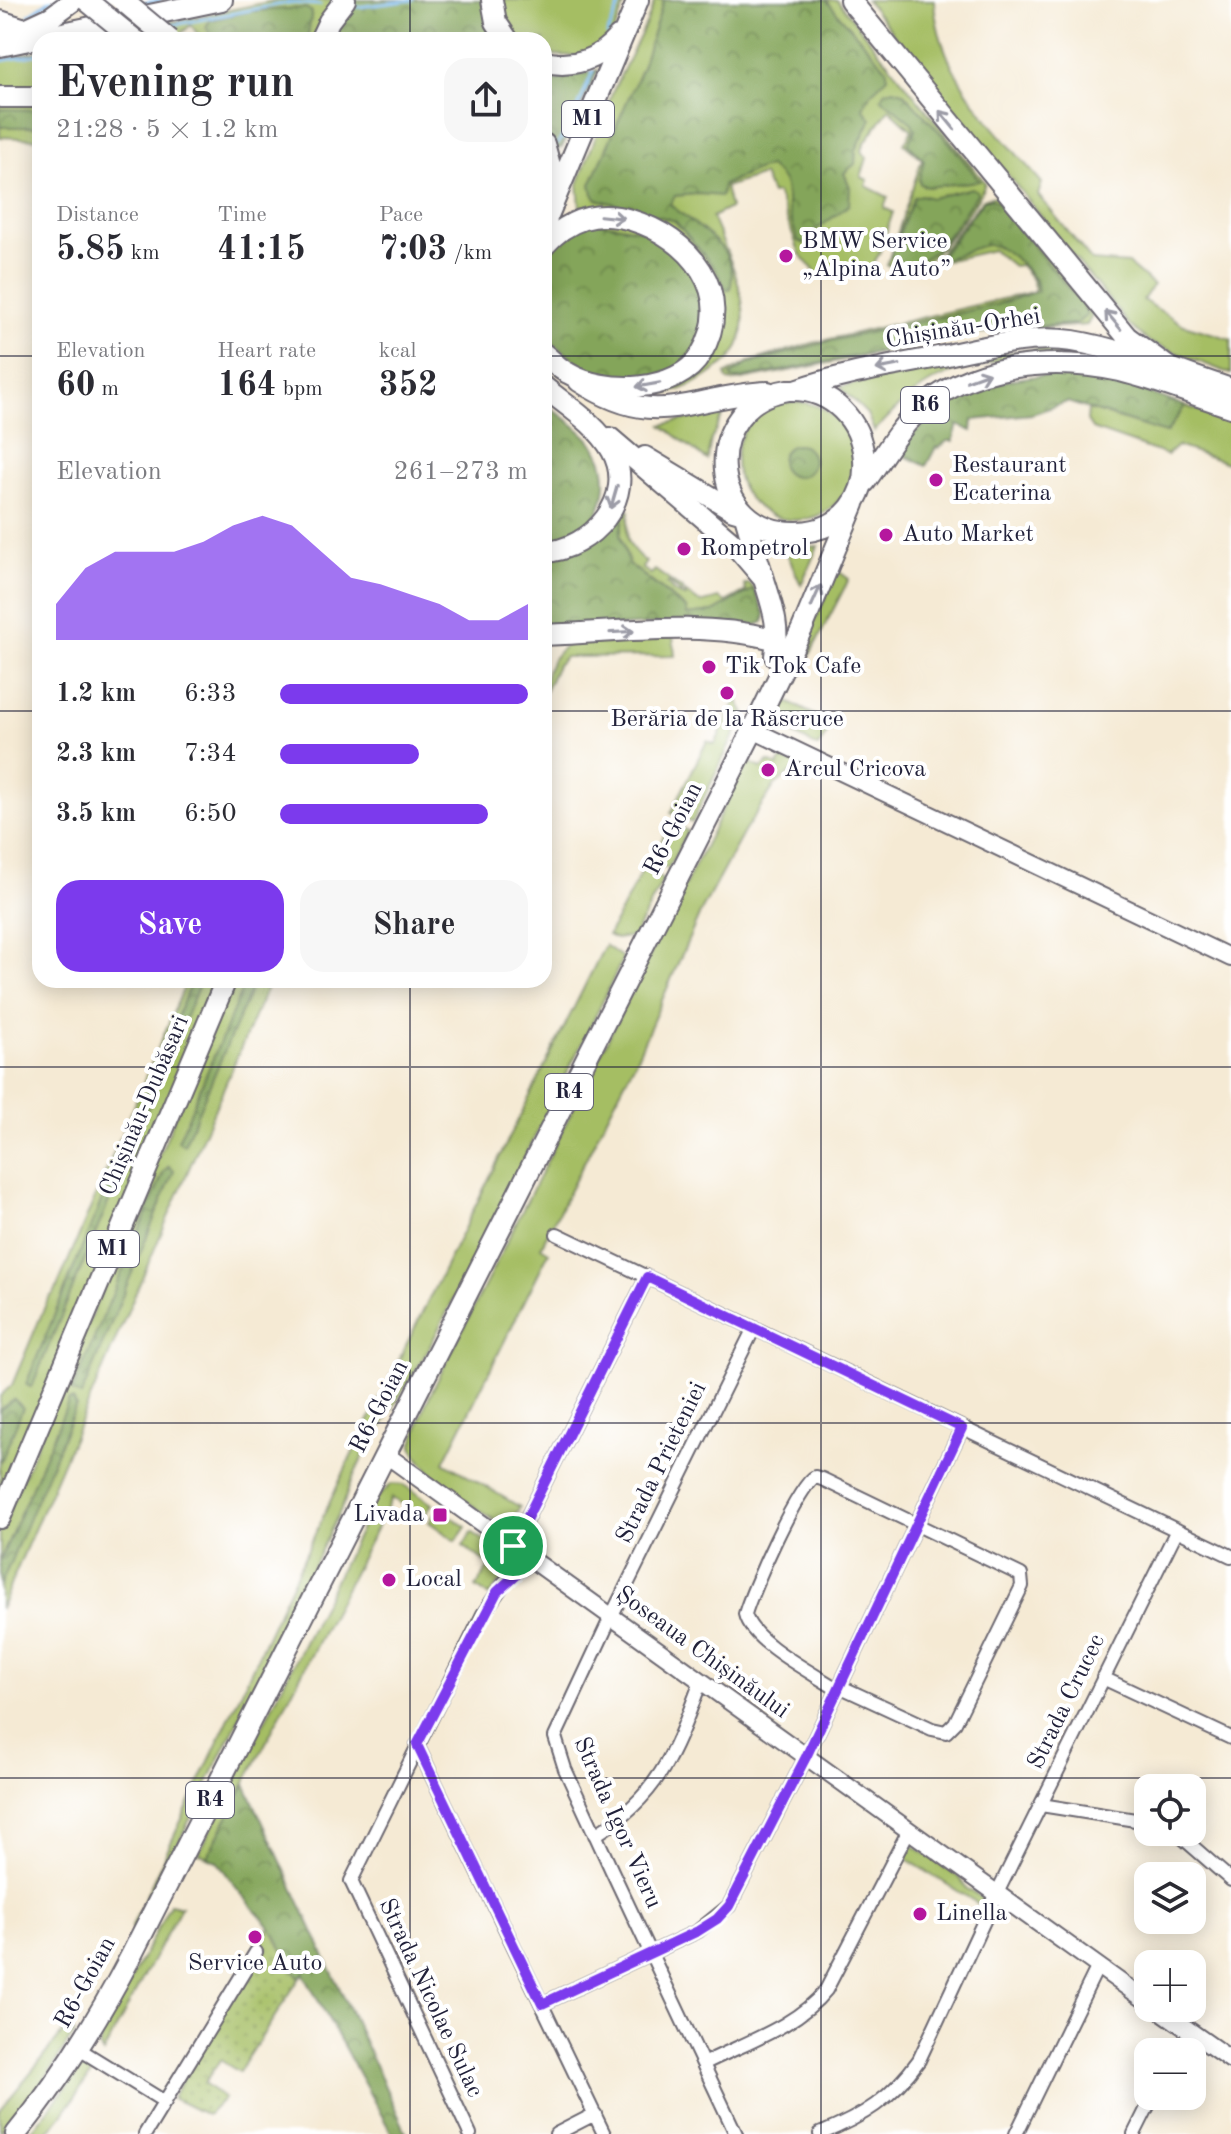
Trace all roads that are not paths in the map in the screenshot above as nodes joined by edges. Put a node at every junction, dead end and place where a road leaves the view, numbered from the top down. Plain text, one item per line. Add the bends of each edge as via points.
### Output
1 (74, 0) edge
2 (86, 0) edge
3 (122, 0) edge
4 (222, 0) edge
5 (345, 0) edge
6 (492, 0) edge
7 (638, 0) edge
8 (850, 0) edge
9 (0, 21) edge
10 (627, 29) junction
11 (33, 32) edge
12 (37, 32) edge
13 (42, 32) edge
14 (125, 32) edge
15 (160, 32) edge
16 (324, 32) edge
17 (503, 32) edge
18 (32, 34) edge
19 (0, 43) edge
20 (552, 63) edge
21 (0, 97) edge
22 (32, 97) edge
23 (552, 206) edge
24 (552, 239) edge
25 (552, 361) edge
26 (1172, 370) junction
27 (568, 374) junction
28 (1231, 389) edge
29 (788, 390) junction
30 (552, 393) edge
31 (1231, 407) edge
32 (602, 432) junction
33 (858, 494) junction
34 (740, 512) junction
35 (702, 517) junction
36 (552, 551) edge
37 (763, 578) junction
38 (552, 635) edge
39 (777, 640) junction
40 (770, 692) junction
41 (753, 730) junction
42 (1231, 958) edge
43 (223, 988) edge
44 (557, 1234) dead end
45 (647, 1277) junction
46 (753, 1330) junction
47 (962, 1428) junction
48 (385, 1454) junction
49 (0, 1518) edge
50 (917, 1525) junction
51 (1177, 1530) junction
52 (513, 1546) junction
53 (1231, 1556) edge
54 (532, 1560) junction
55 (611, 1617) junction
56 (1103, 1678) junction
57 (701, 1681) junction
58 (838, 1688) junction
59 (1231, 1738) edge
60 (417, 1745) junction
61 (806, 1757) junction
62 (1041, 1805) junction
63 (1134, 1820) edge
64 (909, 1830) junction
65 (595, 1835) junction
66 (1192, 1846) edge
67 (1231, 1880) edge
68 (997, 1893) junction
69 (256, 1952) dead end
70 (652, 1955) junction
71 (1098, 1966) junction
72 (1134, 1992) edge
73 (542, 2004) junction
74 (1176, 2022) edge
75 (1199, 2038) edge
76 (1206, 2043) edge
77 (79, 2049) junction
78 (1231, 2060) edge
79 (703, 2064) junction
80 (165, 2102) junction
81 (1146, 2110) edge
82 (595, 2114) junction
83 (847, 2129) edge
84 (16, 2134) edge
85 (145, 2134) edge
86 (470, 2134) edge
87 (556, 2134) edge
88 (604, 2134) edge
89 (736, 2134) edge
90 (820, 2134) edge
91 (1016, 2134) edge
92 (1134, 2134) edge

1 - 12 main road
2 - 14 main road, bridge
3 - 15 main road, bridge
4 - 13 main road
5 - 16 main road
6 - 17 main road
7 - 10 main road, M1
26 -> 8 main road via 1127,337
9 - 11 main road
10 - 20 main road via 588,60
10 - 23 main road, M1
18 - 19 main road
21 - 22 main road
24 -> 27 main road via 571,222 620,217 677,242 710,286 712,319 702,354 677,375 630,387
25 - 27 main road, Chișinău-Orhei / R6
26 - 28 main road, Chișinău-Orhei / R6
26 -> 29 main road, Chișinău-Orhei / R6 via 1055,340 992,347
27 - 29 main road, Chișinău-Orhei / R6 via 606,397 647,408
29 - 33 main road, R6 via 828,400 854,424 865,456
29 - 34 main road, R6 via 751,407 727,439 725,472
30 - 32 main road, R6
33 -> 31 main road, Chișinău-Orhei / R6 via 890,442 926,404 959,384 997,371 1059,364 1100,367
32 - 34 main road, R6
32 - 35 main road
32 -> 36 main road via 619,482 613,504 585,540
33 - 34 main road, R6 via 825,525 799,532 776,529
40 -> 33 main road, R6-Goian / R4
34 - 35 main road
34 - 37 main road, R6-Goian / R4
35 - 37 main road
37 - 39 main road, R6-Goian / R4 via 774,604
38 -> 39 main road via 722,631
39 - 40 main road, R6-Goian / R4
40 - 41 main road, R6-Goian / R4
41 - 42 street
41 - 48 main road, R6-Goian / R4
43 - 49 main road, Chișinău-Dubăsari / M1
44 - 45 street
45 - 46 street
45 - 52 street
46 - 47 street
46 - 55 street, Strada Prieteniei
47 - 50 street
47 - 51 street
48 - 52 street, Șoseaua Chișinăului
48 - 77 main road, R6-Goian / R4
50 - 58 street
50 - 58 street via 815,1477 792,1507 747,1606 746,1619 763,1639
50 - 58 street via 1021,1575 1022,1586 1009,1614 946,1732
51 - 53 street
51 - 56 street, Strada Crucec
52 - 54 street, Șoseaua Chișinăului
54 - 55 street, Șoseaua Chișinăului
54 - 60 street via 497,1592
55 - 57 street, Șoseaua Chișinăului
55 - 65 street, Strada Igor Vieru via 555,1737
56 - 59 street
56 - 62 street, Strada Crucec
57 - 61 street, Șoseaua Chișinăului
57 - 65 street via 651,1790
58 - 61 street
60 - 73 street
60 - 86 street, Strada Nicolae Sulac via 351,1881
61 - 64 street, Șoseaua Chișinăului
61 - 70 street via 729,1906 717,1919
62 - 63 street
62 - 68 street, Strada Crucec
64 - 68 street, Șoseaua Chișinăului
64 - 79 street via 815,2004
65 - 70 street, Strada Igor Vieru
66 - 67 street
68 - 71 street, Șoseaua Chișinăului
68 - 83 street, Strada Crucec via 919,2060 891,2094
69 - 80 street
70 - 73 street
70 - 79 street, Strada Igor Vieru
71 - 72 street, Șoseaua Chișinăului
71 - 91 street
73 - 82 street
74 - 75 street
76 - 78 street
77 - 80 street
77 - 84 main road, R6-Goian / R4
79 - 89 street, Strada Igor Vieru
80 - 85 street
81 - 92 street
82 - 87 street
82 - 88 street
83 - 90 street, Strada Crucec

